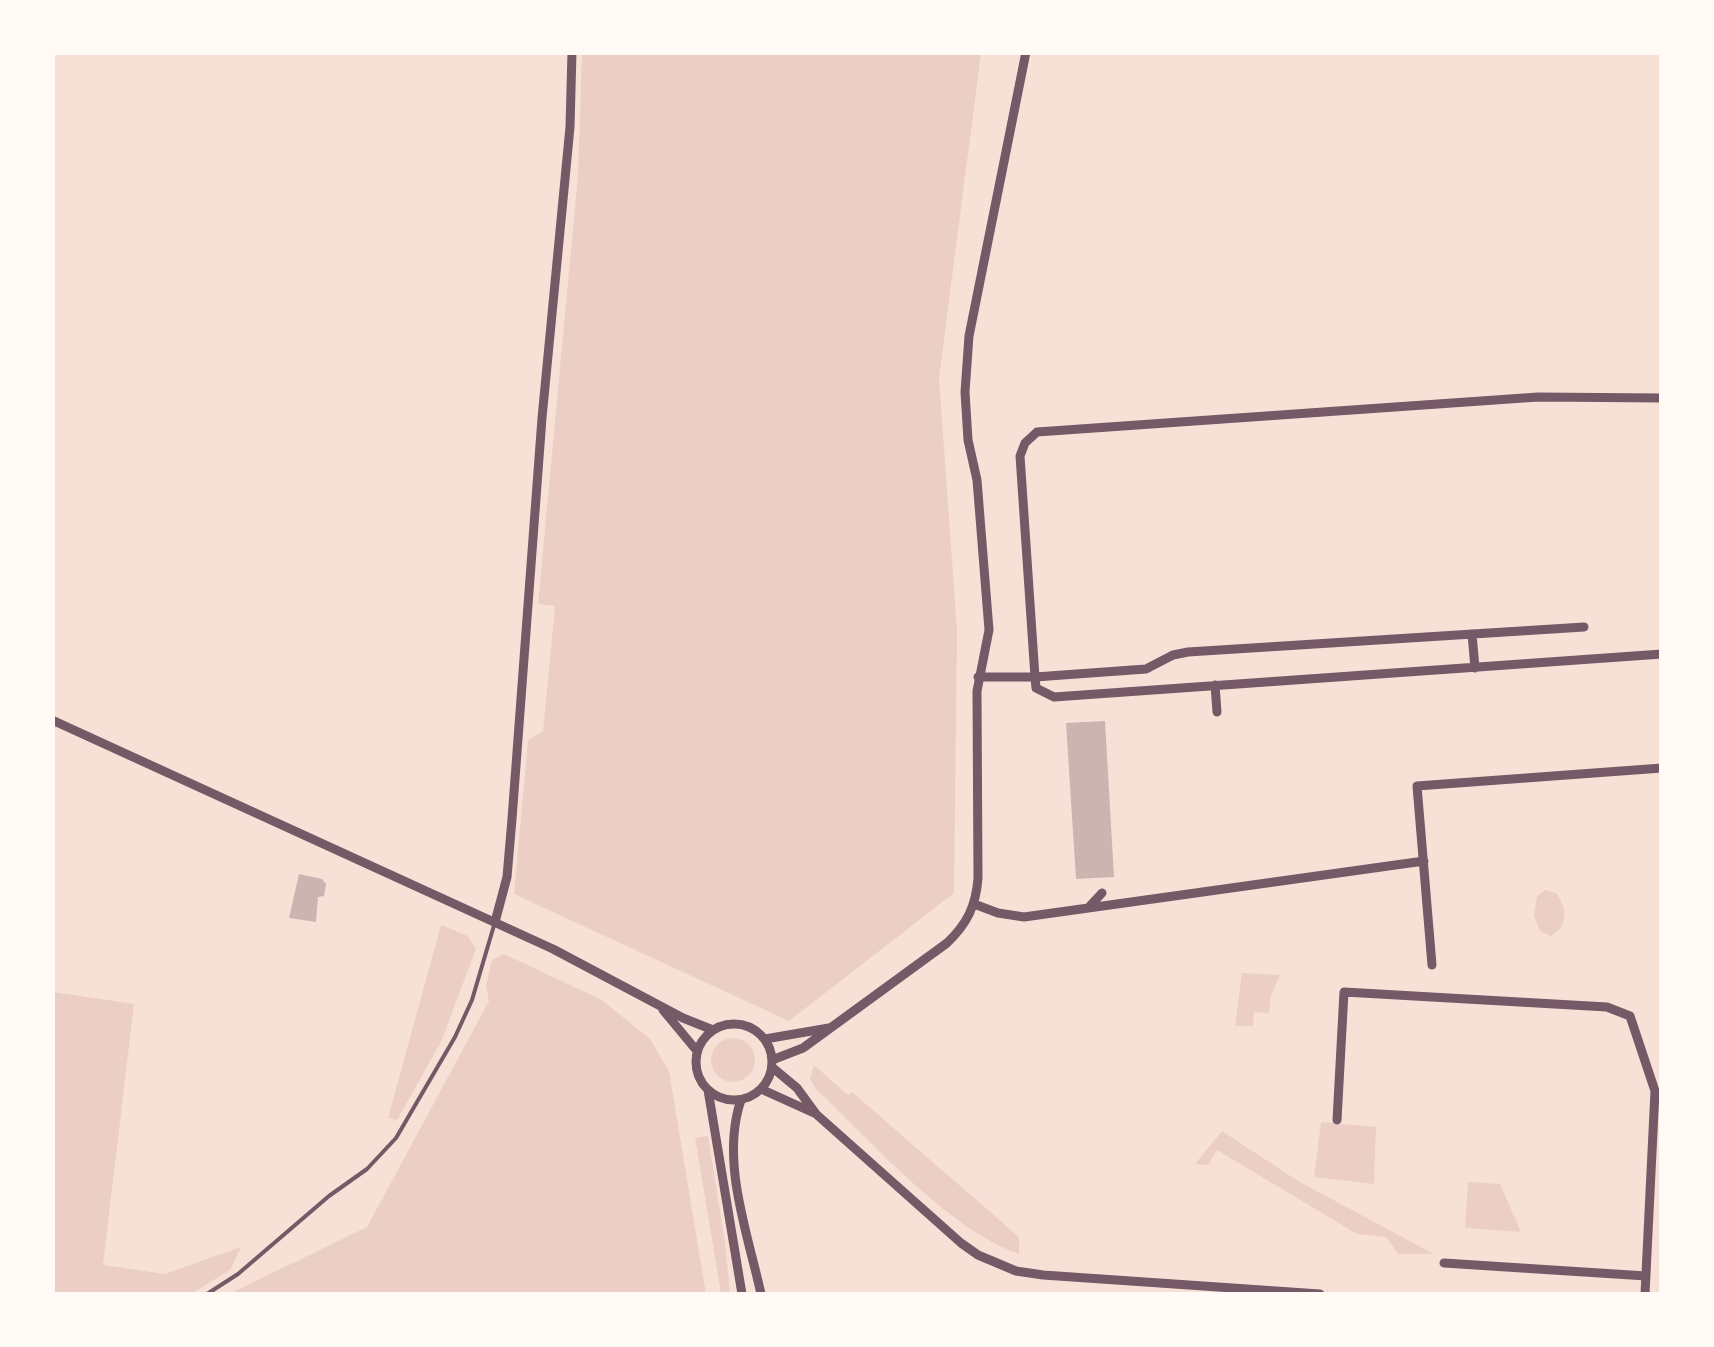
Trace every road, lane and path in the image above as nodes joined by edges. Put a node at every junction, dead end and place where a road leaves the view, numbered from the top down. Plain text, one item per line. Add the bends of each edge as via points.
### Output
1 (572, 52) edge
2 (1026, 52) edge
3 (1662, 398) edge
4 (1584, 627) dead end
5 (1472, 634) junction
6 (1662, 654) edge
7 (1474, 668) junction
8 (978, 676) junction
9 (1035, 678) junction
10 (1215, 686) junction
11 (1217, 712) dead end
12 (52, 720) edge
13 (1662, 768) edge
14 (1424, 860) junction
15 (1102, 893) dead end
16 (974, 904) junction
17 (1088, 908) junction
18 (496, 922) junction
19 (1432, 964) dead end
20 (658, 1004) junction
21 (832, 1028) junction
22 (714, 1030) junction
23 (765, 1039) junction
24 (698, 1051) junction
25 (772, 1064) junction
26 (762, 1089) junction
27 (708, 1090) junction
28 (741, 1100) junction
29 (816, 1114) junction
30 (1337, 1120) dead end
31 (1444, 1263) dead end
32 (1646, 1276) junction
33 (206, 1294) edge
34 (742, 1294) edge
35 (761, 1294) edge
36 (1320, 1294) edge
37 (1645, 1294) edge

1 - 18 street via 508,858
2 - 8 street via 969,336 966,420 988,630
3 - 9 street via 1538,397 1037,432 1020,456
4 - 5 street
5 - 7 street
5 - 9 street via 1188,652 1146,670
6 - 7 street
7 - 10 street
8 - 9 street
8 - 16 street
9 - 10 street via 1036,688 1054,697
10 - 11 street
12 - 18 street
13 - 14 street via 1417,786
14 - 17 street
14 - 19 street
15 - 17 street
16 - 17 street via 1024,917
16 - 21 street via 947,943
18 - 20 street
18 - 33 lane via 472,1000 396,1138 367,1169
20 - 22 street
20 - 24 street
21 - 23 street
21 - 25 street
22 - 23 street via 735,1024
22 - 24 street
23 - 25 street
24 - 27 street via 697,1072
25 - 26 street
25 - 29 street
26 - 28 street
26 - 29 street
27 - 28 street
27 - 34 street
28 - 35 street via 734,1153
29 - 36 street via 961,1243 1016,1271
30 - 32 street via 1344,992 1607,1008 1630,1016 1655,1091
31 - 32 street
32 - 37 street

